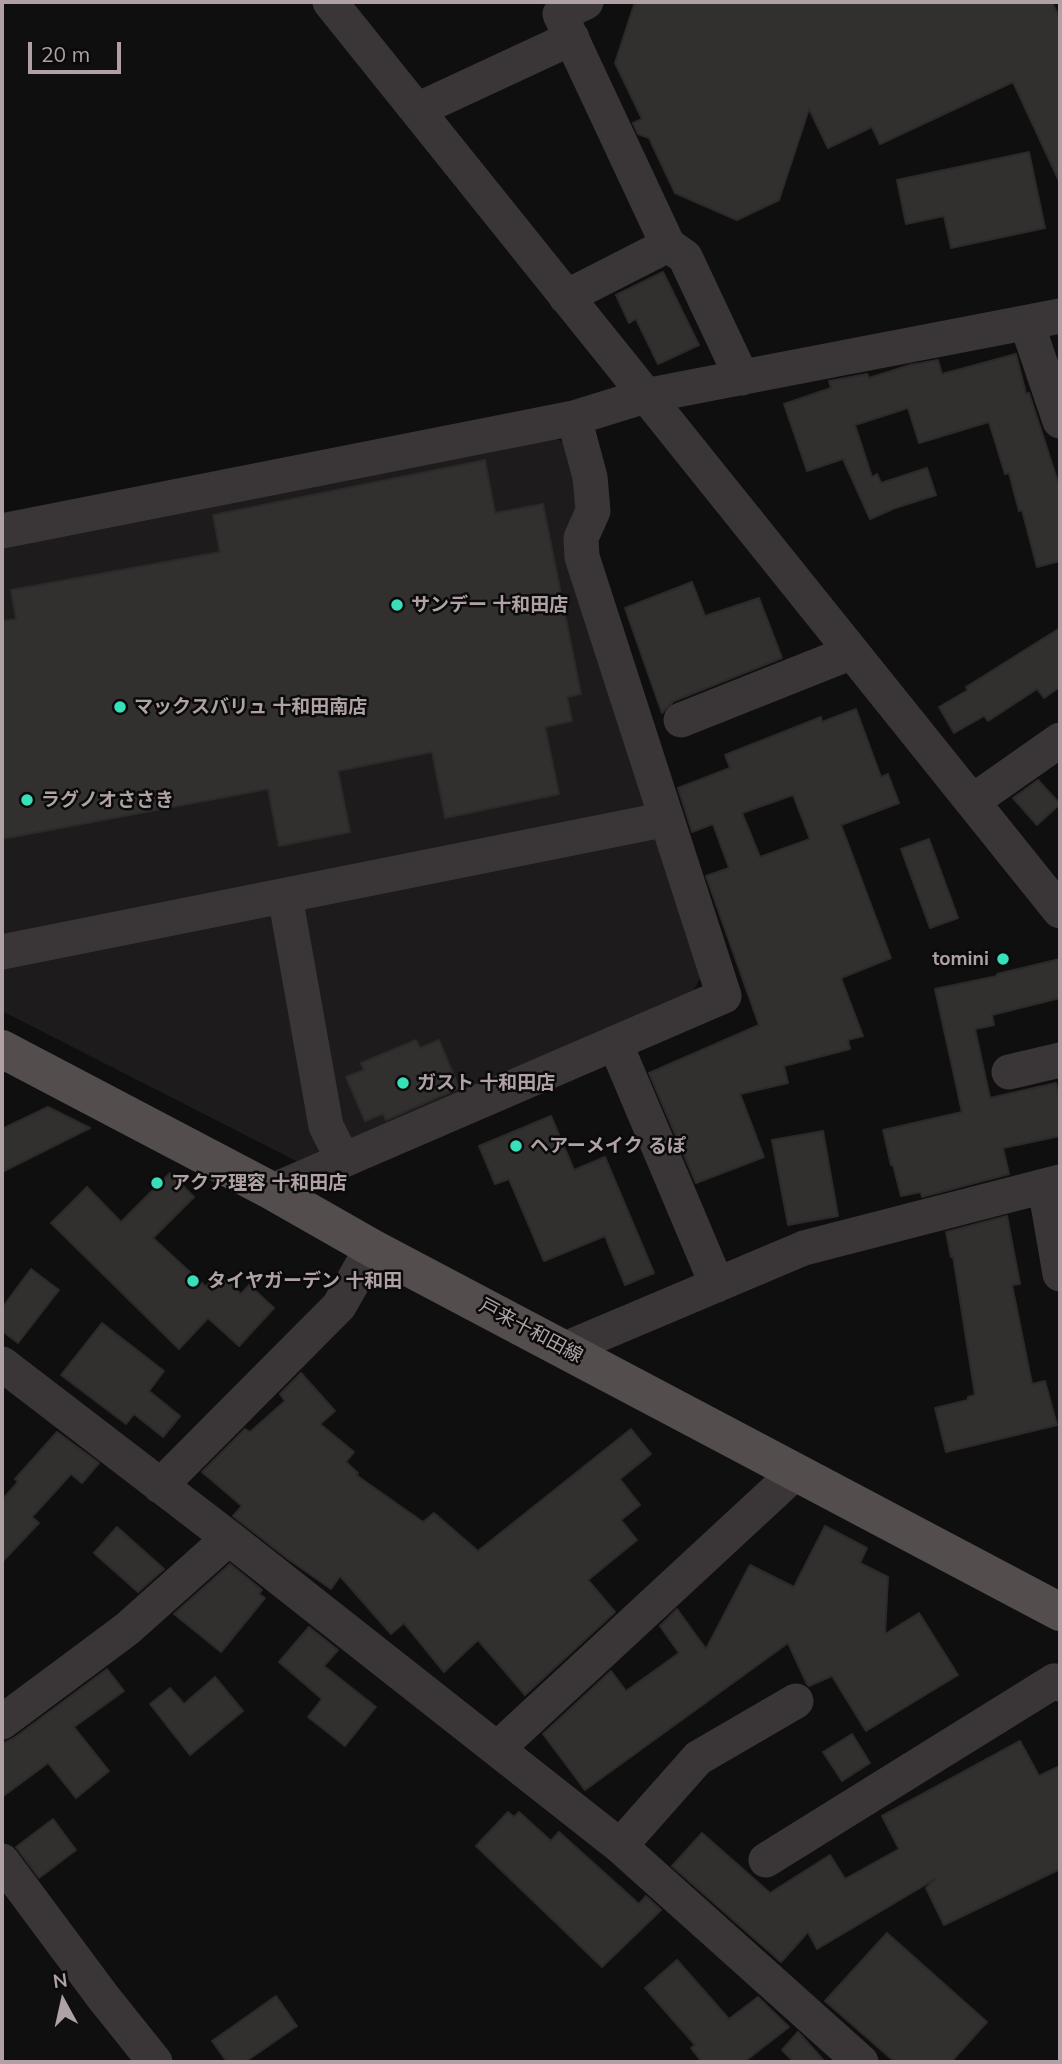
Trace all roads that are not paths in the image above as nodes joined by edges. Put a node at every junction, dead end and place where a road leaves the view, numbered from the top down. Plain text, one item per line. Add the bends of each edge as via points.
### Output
1 (330, 2) edge
2 (586, 2) edge
3 (572, 38) junction
4 (417, 110) junction
5 (668, 245) junction
6 (566, 297) junction
7 (1060, 316) edge
8 (1027, 324) junction
9 (742, 378) junction
10 (645, 396) junction
11 (574, 418) junction
12 (1060, 421) edge
13 (2, 531) edge
14 (852, 652) junction
15 (681, 720) dead end
16 (1060, 740) edge
17 (973, 801) junction
18 (667, 819) junction
19 (285, 896) junction
20 (1060, 911) edge
21 (2, 952) edge
22 (615, 1043) junction
23 (2, 1049) edge
24 (1060, 1060) edge
25 (1009, 1072) dead end
26 (343, 1160) junction
27 (1053, 1184) edge
28 (272, 1191) junction
29 (372, 1248) junction
30 (1060, 1274) edge
31 (717, 1285) junction
32 (565, 1349) junction
33 (2, 1364) edge
34 (796, 1472) junction
35 (160, 1486) junction
36 (229, 1538) junction
37 (1060, 1612) edge
38 (1060, 1685) edge
39 (796, 1700) dead end
40 (2, 1722) edge
41 (497, 1749) junction
42 (620, 1846) junction
43 (766, 1860) dead end
44 (2, 1861) edge
45 (155, 2062) edge
46 (860, 2062) edge

1 - 4 street
2 - 3 street via 560,14
3 - 4 street
3 - 5 street
4 - 6 street
5 - 6 street
5 - 9 street via 685,257
6 - 10 street
7 - 8 street
8 - 9 street
8 - 12 street
9 - 10 street
10 - 11 street
10 - 14 street
11 - 13 street
11 - 18 street via 590,477 593,511 581,538 582,557
14 - 15 street
14 - 17 street
16 - 17 street
17 - 20 street
18 - 19 street
18 - 22 street via 724,996
19 - 21 street
19 - 26 street via 326,1126
22 - 26 street
22 - 31 street
23 - 28 main road, 戸来十和田線
24 - 25 street
26 - 28 street
27 - 30 street
27 - 31 street via 804,1248
28 - 29 main road, 戸来十和田線
29 - 32 main road, 戸来十和田線
29 - 35 street via 339,1306
31 - 32 street
32 - 34 main road, 戸来十和田線
33 - 35 street
34 - 37 main road, 戸来十和田線
34 - 41 street
35 - 36 street
36 - 40 street via 127,1629
36 - 41 street
38 - 43 street via 1054,1681
39 - 42 street via 698,1758
41 - 42 street
42 - 46 street
44 - 45 street

